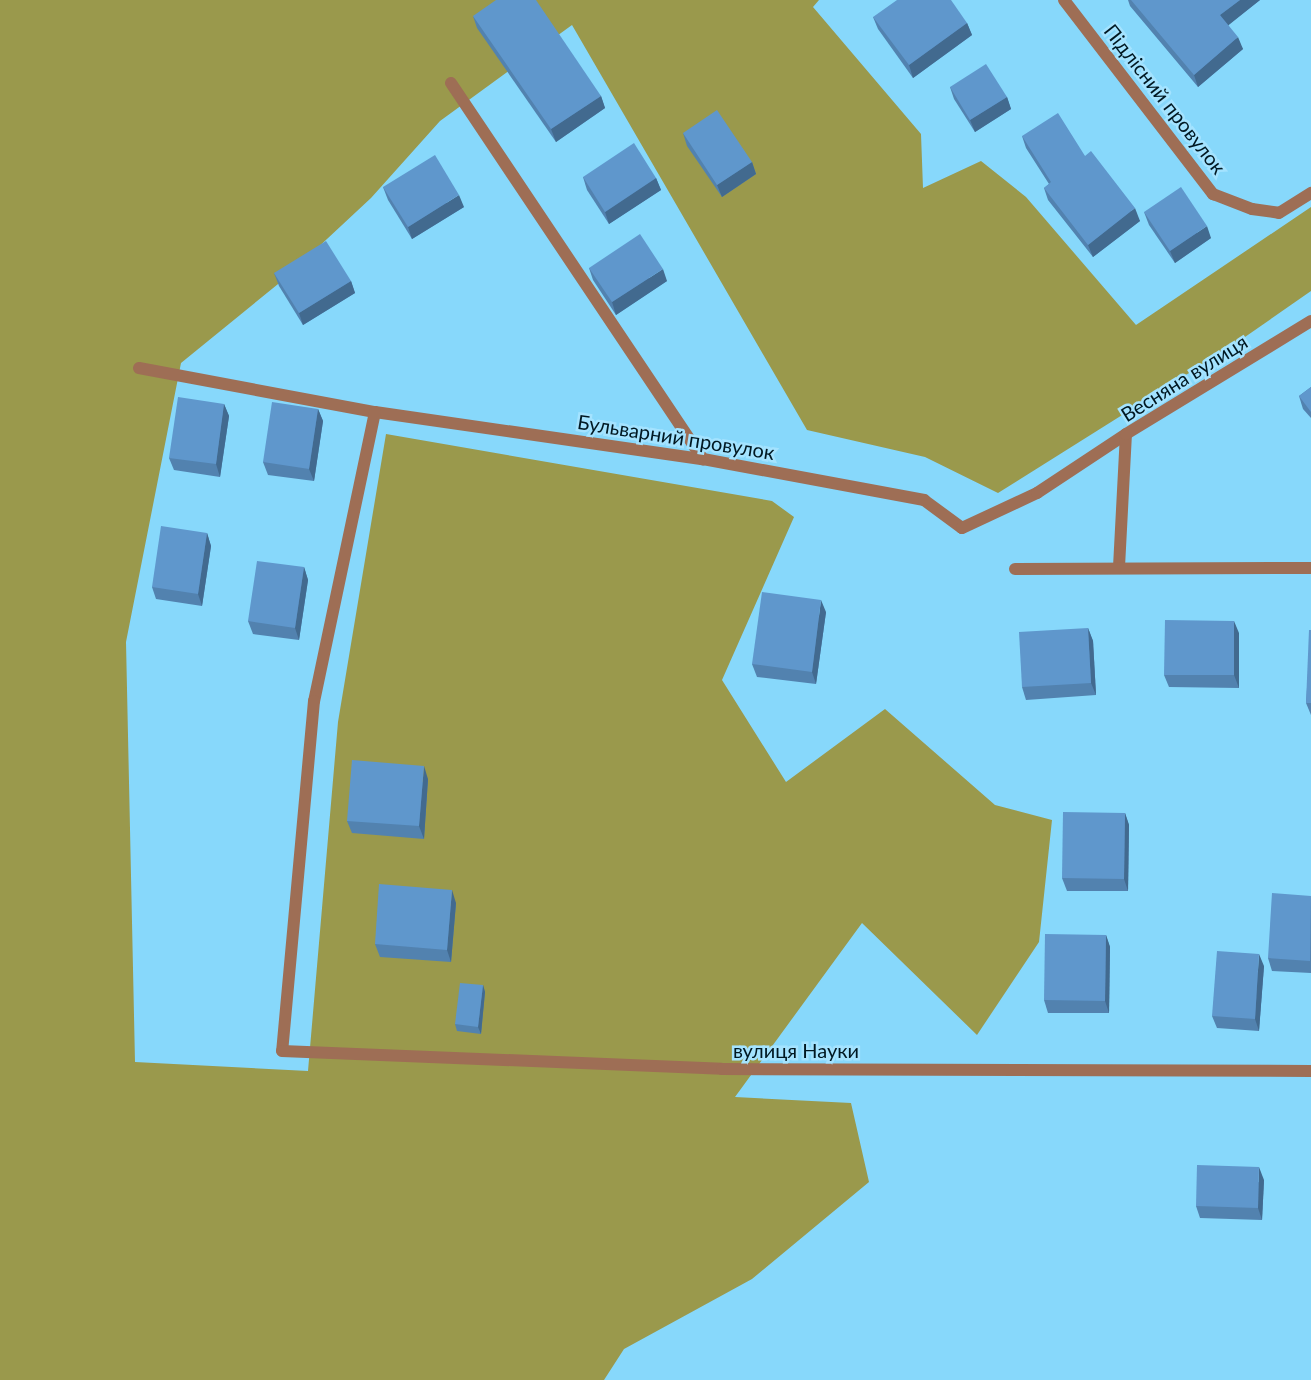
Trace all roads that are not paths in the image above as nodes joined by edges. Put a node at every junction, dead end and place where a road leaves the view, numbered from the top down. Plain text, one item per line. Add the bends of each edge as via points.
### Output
1 (1064, 0) edge
2 (451, 83) dead end
3 (1311, 192) edge
4 (1311, 321) edge
5 (139, 368) dead end
6 (375, 412) junction
7 (1126, 434) junction
8 (702, 459) junction
9 (1119, 567) junction
10 (1311, 568) edge
11 (1016, 569) dead end
12 (1311, 1071) edge

1 - 3 street, Підлісний провулок via 1213,194 1279,213
2 - 8 street
4 - 7 street, Весняна вулиця
5 - 6 street, Бульварний провулок
6 - 8 street, Бульварний провулок
6 - 12 street, вулиця Науки via 314,701 282,1051 722,1069
7 - 8 street, Бульварний провулок via 1037,493 962,528 924,500
7 - 9 street, Весняна вулиця
9 - 10 street
9 - 11 street

